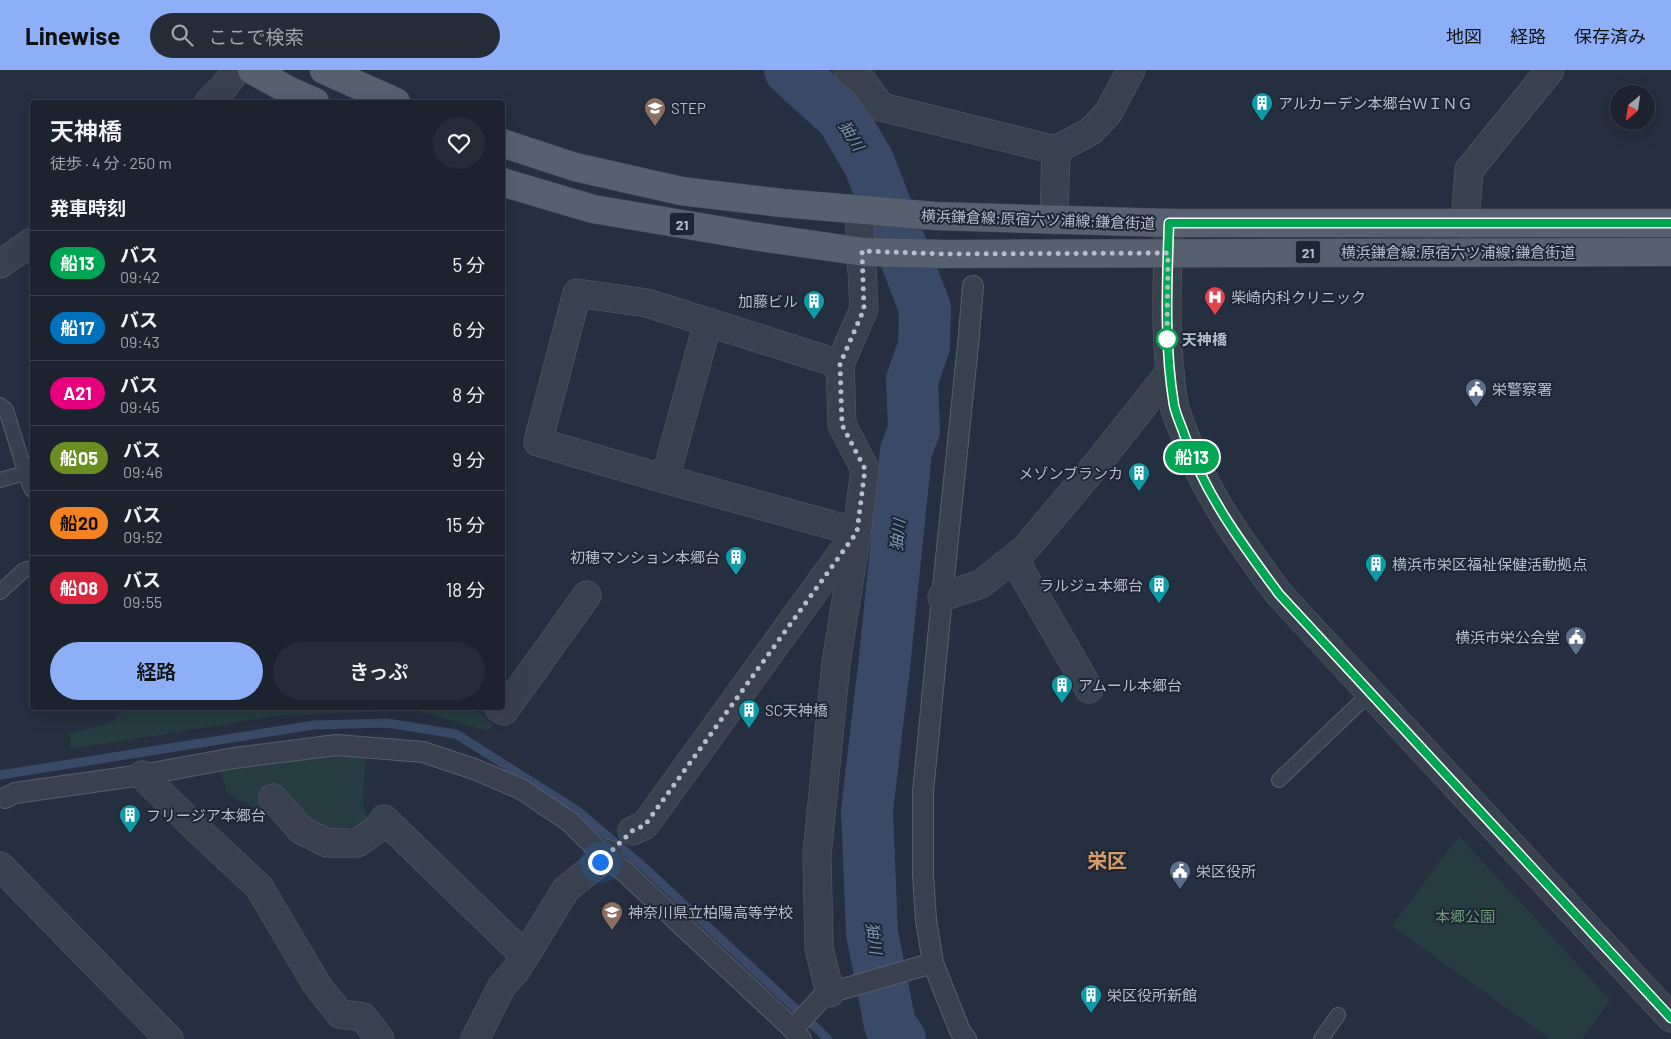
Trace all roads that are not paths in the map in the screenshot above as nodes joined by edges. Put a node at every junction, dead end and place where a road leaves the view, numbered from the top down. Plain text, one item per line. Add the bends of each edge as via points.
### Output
1 (237, 70) edge
2 (252, 70) edge
3 (324, 70) edge
4 (1131, 70) edge
5 (1550, 70) edge
6 (860, 74) edge
7 (211, 100) edge
8 (310, 100) edge
9 (392, 100) edge
10 (505, 145) edge
11 (1056, 150) junction
12 (505, 183) edge
13 (859, 210) junction
14 (1054, 220) junction
15 (1169, 223) junction
16 (1671, 223) edge
17 (1465, 224) junction
18 (30, 243) edge
19 (863, 251) junction
20 (1671, 252) edge
21 (1168, 253) junction
22 (0, 264) edge
23 (973, 286) dead end
24 (708, 322) junction
25 (840, 364) junction
26 (1170, 372) junction
27 (0, 405) edge
28 (25, 472) junction
29 (664, 479) junction
30 (0, 480) edge
31 (30, 487) edge
32 (857, 532) junction
33 (1014, 558) junction
34 (30, 568) edge
35 (0, 592) edge
36 (587, 596) dead end
37 (942, 597) junction
38 (1089, 689) dead end
39 (1370, 693) junction
40 (505, 710) edge
41 (142, 775) junction
42 (1279, 780) dead end
43 (5, 798) dead end
44 (273, 798) dead end
45 (632, 831) joint
46 (606, 855) junction
47 (0, 866) edge
48 (525, 956) junction
49 (933, 964) junction
50 (830, 993) junction
51 (1338, 1015) dead end
52 (1671, 1018) edge
53 (797, 1034) edge
54 (169, 1039) edge
55 (380, 1039) edge
56 (475, 1039) edge
57 (966, 1039) edge
58 (1321, 1039) edge

1 - 7 street
2 - 8 main road
3 - 9 main road
4 - 11 street via 1108,113 1091,131
5 - 17 street via 1469,170
6 - 11 street via 882,107
10 - 13 main road, 横浜鎌倉線;原宿六ツ浦線;鎌倉街道 / 21 via 575,167 681,191
11 - 14 street
12 - 19 main road, 横浜鎌倉線;原宿六ツ浦線;鎌倉街道 / 21 via 593,209
13 - 14 main road, 横浜鎌倉線;原宿六ツ浦線;鎌倉街道 / 21
13 - 19 street
14 - 15 main road, 横浜鎌倉線;原宿六ツ浦線;鎌倉街道 / 21
15 - 17 main road, 横浜鎌倉線;原宿六ツ浦線;鎌倉街道 / 21
15 - 21 street
16 - 17 main road, 横浜鎌倉線;原宿六ツ浦線;鎌倉街道 / 21
18 - 22 street
19 - 21 main road, 横浜鎌倉線;原宿六ツ浦線;鎌倉街道 / 21
19 - 25 street via 864,309
20 - 21 main road, 横浜鎌倉線;原宿六ツ浦線;鎌倉街道 / 21
21 - 26 street via 1167,349
23 - 37 street
24 - 25 street
24 - 29 street
24 - 29 street via 647,302 577,293 538,442
25 - 32 street via 842,425 865,469
26 - 33 street via 1098,464
26 - 39 street via 1175,407 1191,456 1247,552 1279,594
27 - 28 lane via 6,410
28 - 30 lane
28 - 31 lane
29 - 32 street
32 - 45 street via 645,825
32 - 50 street via 836,663 817,855 819,948
33 - 37 street via 981,584
33 - 38 street
34 - 35 lane via 24,570
36 - 40 street
37 - 49 street via 923,792 923,874
39 - 42 lane
39 - 52 street
41 - 43 street via 15,793
41 - 46 street via 234,758 337,745 423,752 474,768 521,789 570,822
41 - 55 street via 260,887 317,985 340,1014 363,1017
44 - 48 street via 301,830 326,843 357,843 378,829 384,819
45 - 46 street
46 - 48 street via 566,890
46 - 53 street
47 - 54 street
48 - 56 street via 502,986
49 - 50 street
49 - 57 street
50 - 53 street via 825,994
51 - 58 lane

